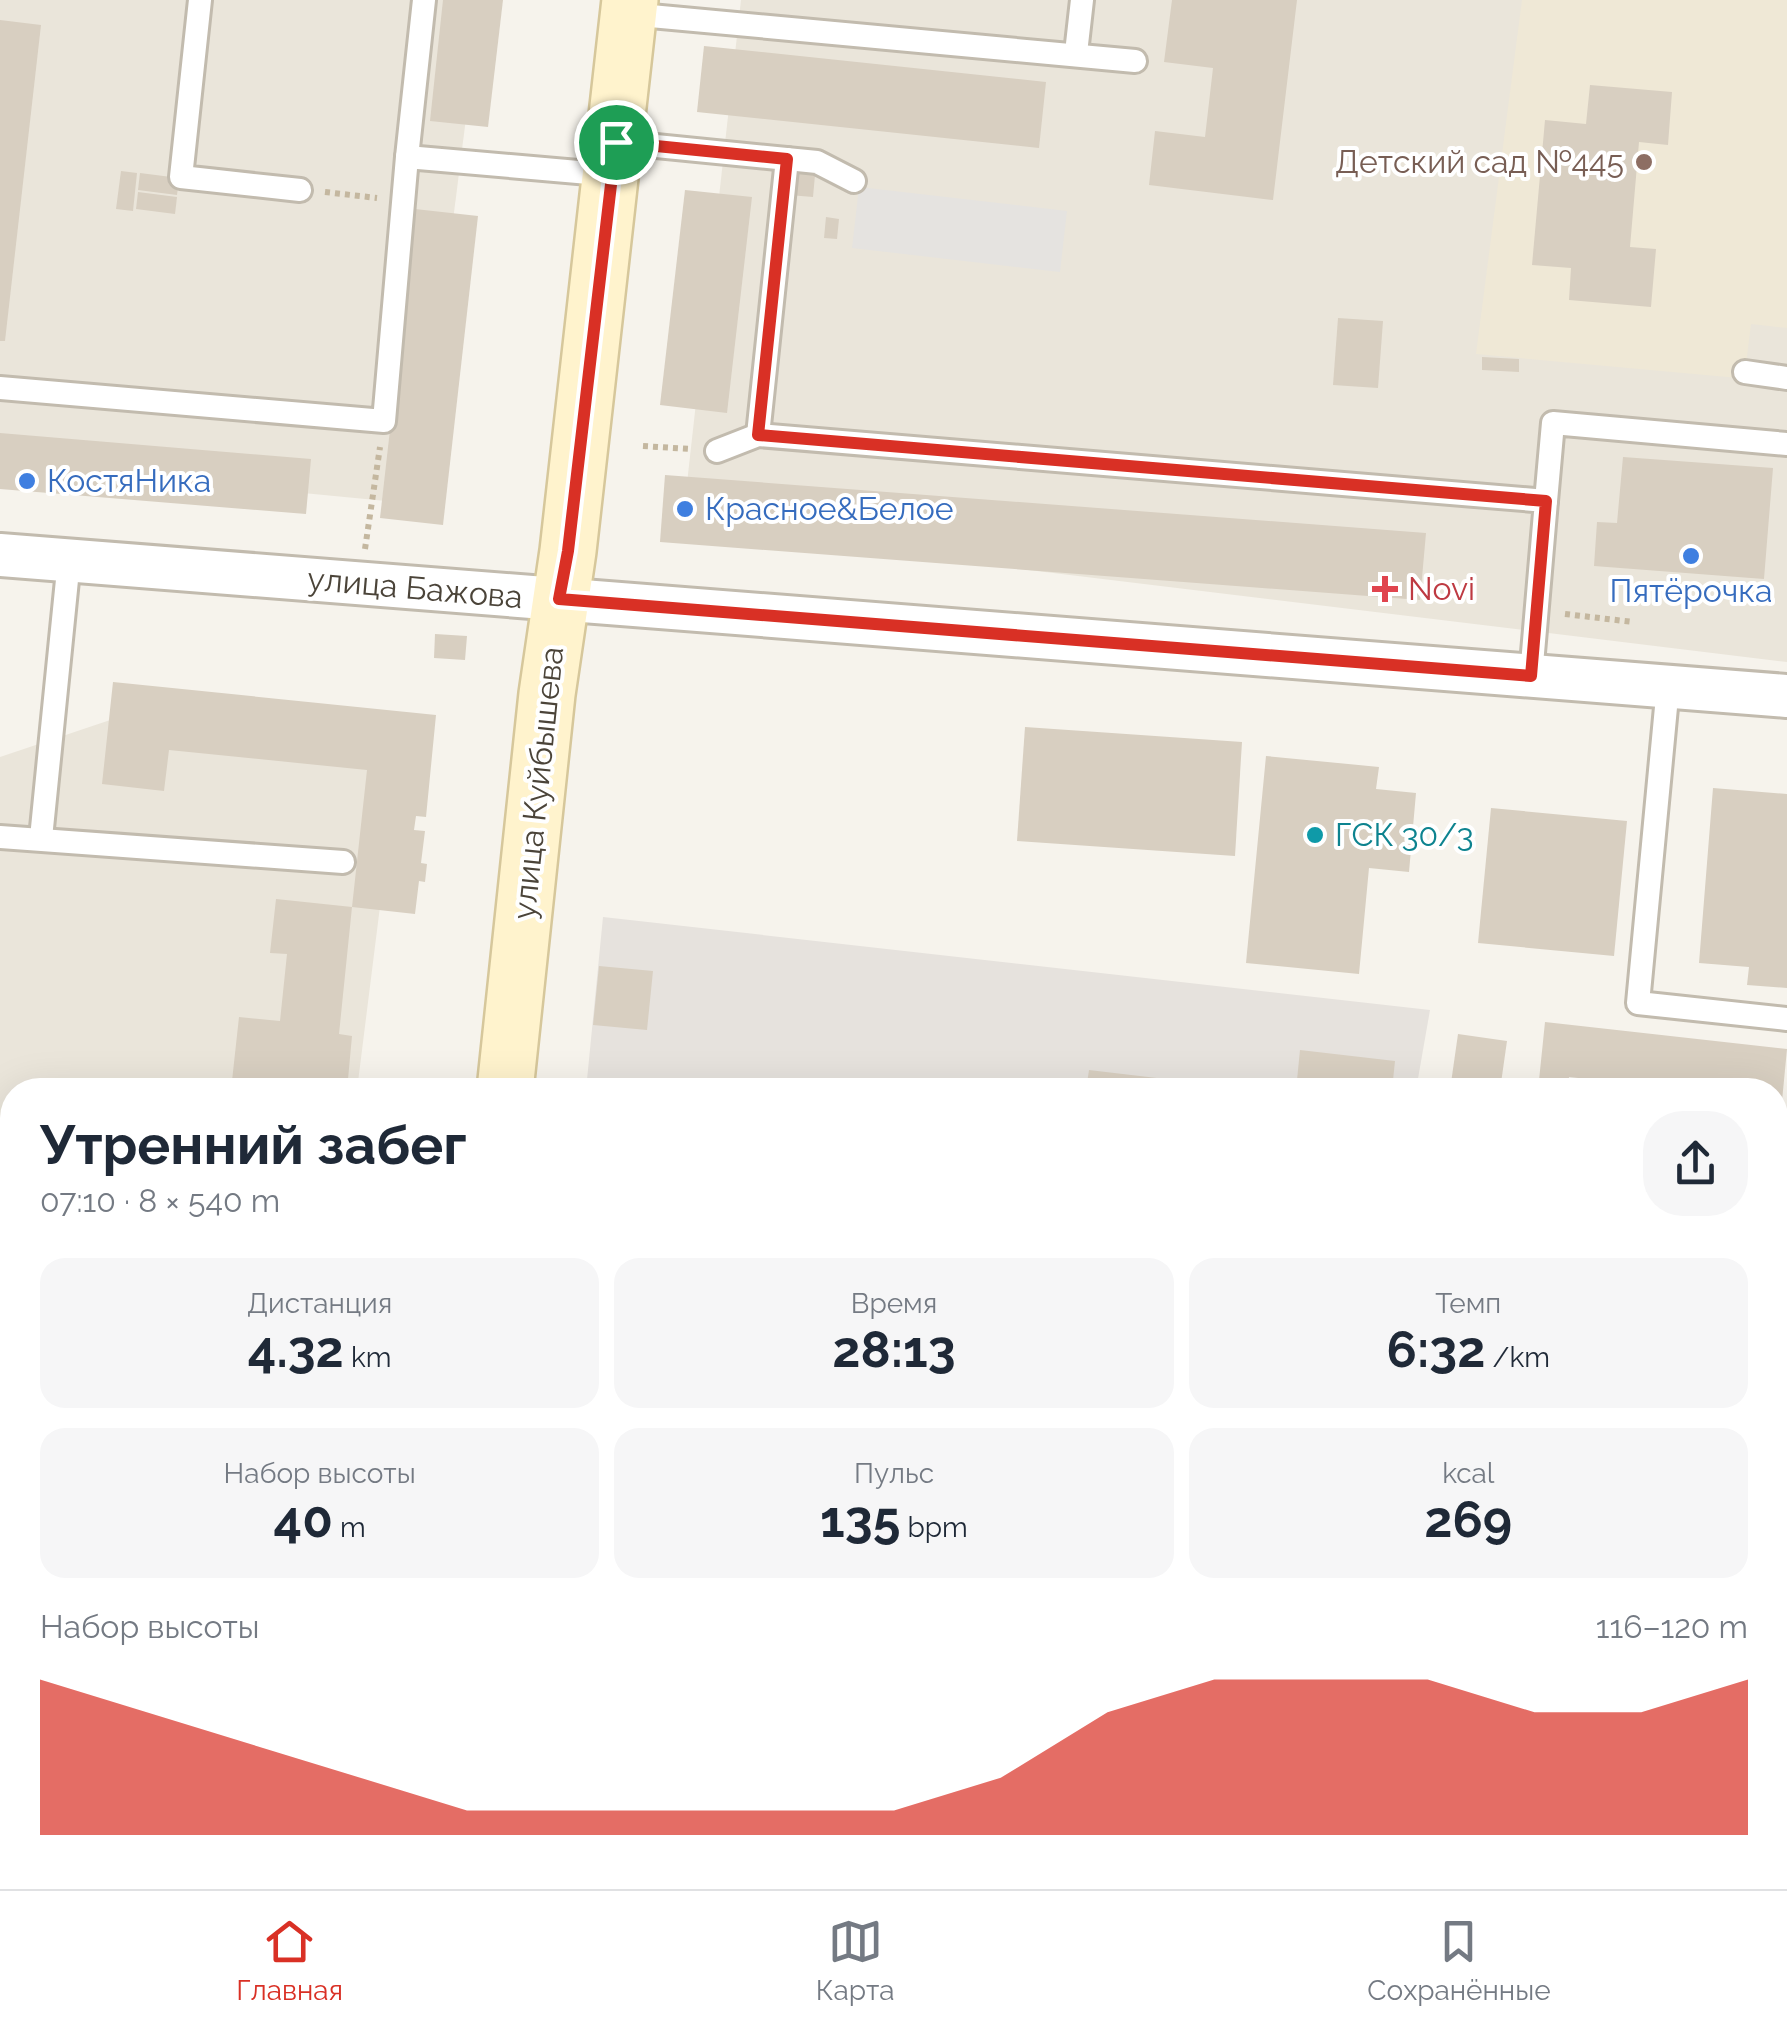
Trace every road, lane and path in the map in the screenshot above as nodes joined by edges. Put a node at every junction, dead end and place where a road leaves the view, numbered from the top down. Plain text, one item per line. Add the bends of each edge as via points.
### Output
1 (200, 0) edge
2 (424, 0) edge
3 (1082, 0) edge
4 (630, 7) edge
5 (1076, 53) junction
6 (1135, 61) dead end
7 (407, 157) junction
8 (614, 158) junction
9 (787, 159) junction
10 (854, 180) dead end
11 (300, 190) joint
12 (403, 201) junction
13 (1745, 372) dead end
14 (1787, 378) edge
15 (0, 388) edge
16 (384, 421) junction
17 (758, 435) junction
18 (1787, 444) edge
19 (643, 446) dead end
20 (716, 451) joint
21 (1546, 501) junction
22 (0, 555) edge
23 (69, 560) junction
24 (364, 562) dead end
25 (559, 599) junction
26 (1536, 611) junction
27 (1634, 622) dead end
28 (1531, 676) junction
29 (1668, 686) junction
30 (1787, 696) edge
31 (0, 837) edge
32 (40, 838) junction
33 (343, 862) dead end
34 (1787, 1019) edge
35 (506, 1078) edge

1 - 11 lane via 181,177
2 - 7 lane
3 - 5 lane
4 - 5 lane
4 - 8 main road, улица Куйбышева
5 - 6 lane
7 - 8 lane
7 - 12 lane
8 - 9 lane
8 - 25 main road, улица Куйбышева
9 - 10 lane via 817,162
9 - 17 lane
11 - 12 path
12 - 16 lane
13 - 14 lane
15 - 16 lane
16 - 24 path
17 - 20 lane
17 - 21 lane
18 - 21 lane via 1553,423
19 - 20 path
21 - 26 lane
22 - 23 street, улица Бажова
23 - 25 street, улица Бажова
23 - 32 lane
25 - 28 street, улица Бажова
25 - 35 main road, улица Куйбышева
26 - 27 path
26 - 28 lane
28 - 29 street, улица Бажова
29 - 30 street, улица Бажова
29 - 34 lane via 1638,1002
31 - 32 lane
32 - 33 lane

